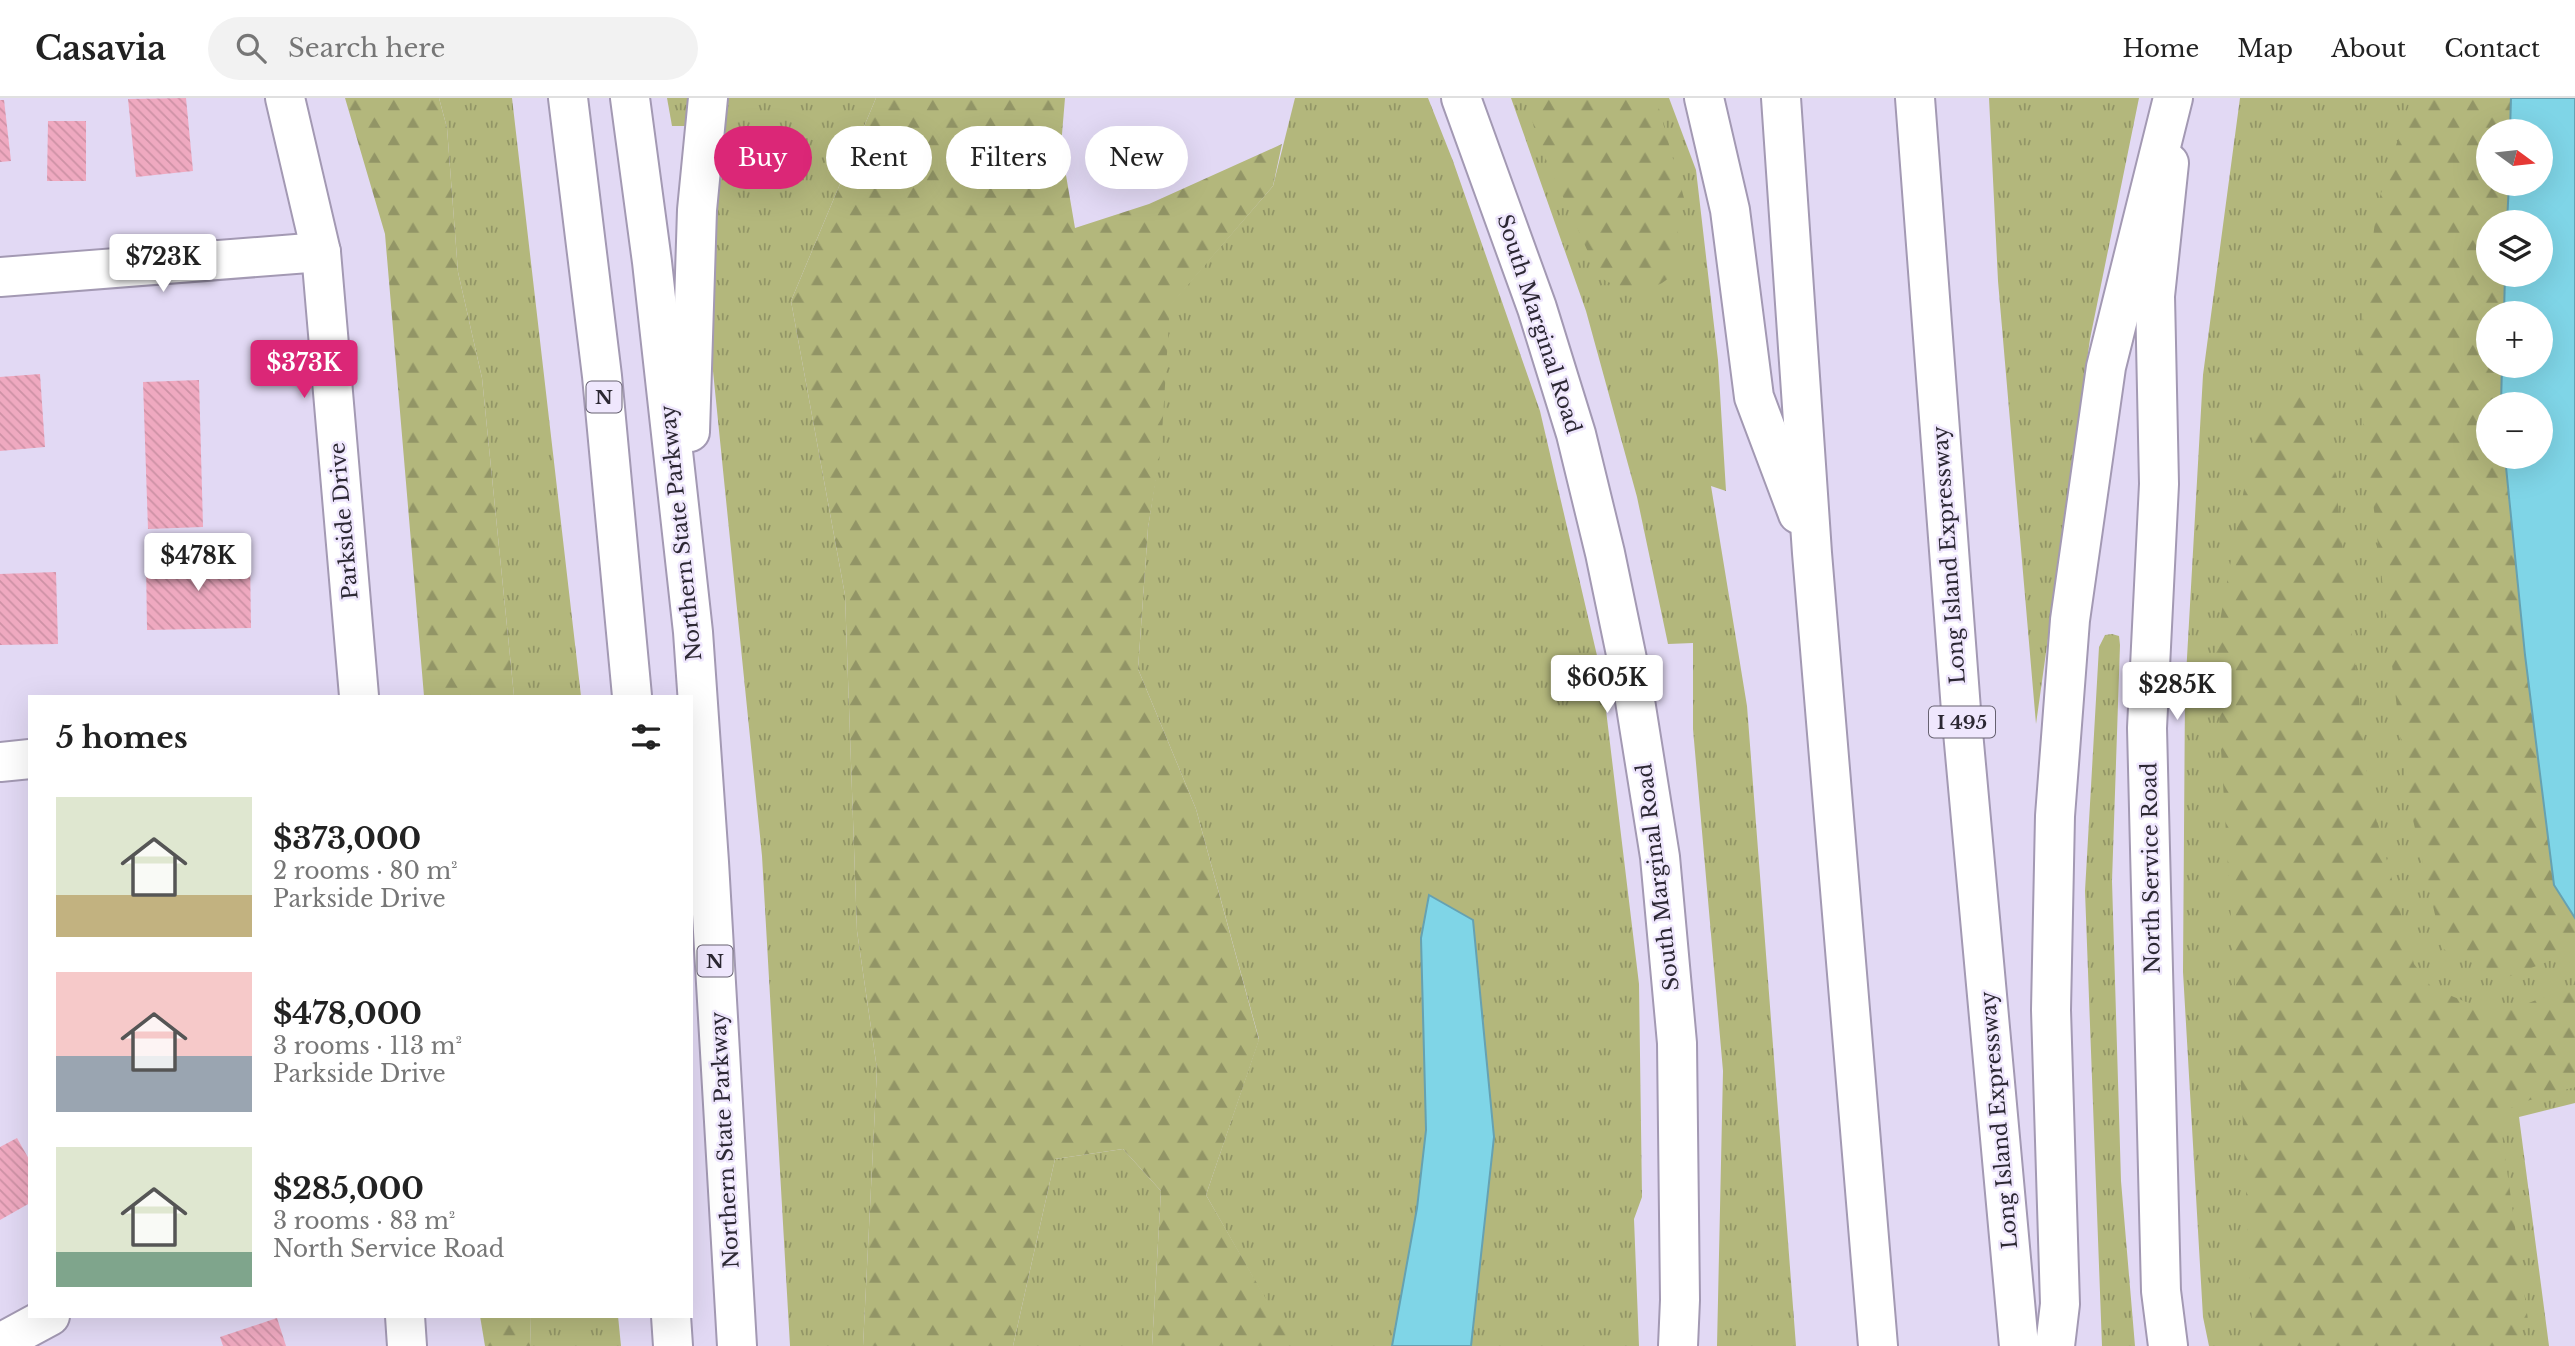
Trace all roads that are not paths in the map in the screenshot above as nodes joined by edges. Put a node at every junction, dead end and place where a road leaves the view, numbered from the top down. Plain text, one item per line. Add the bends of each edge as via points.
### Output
1 (285, 98) edge
2 (568, 98) edge
3 (630, 98) edge
4 (708, 98) edge
5 (1461, 98) edge
6 (1704, 98) edge
7 (1781, 98) edge
8 (1915, 98) edge
9 (2175, 98) edge
10 (321, 252) junction
11 (0, 277) edge
12 (1812, 553) junction
13 (686, 578) junction
14 (359, 695) edge
15 (632, 695) edge
16 (28, 759) edge
17 (0, 762) edge
18 (46, 1318) edge
19 (405, 1318) edge
20 (671, 1318) edge
21 (0, 1343) edge
22 (407, 1346) edge
23 (673, 1346) edge
24 (737, 1346) edge
25 (1678, 1346) edge
26 (1878, 1346) edge
27 (2019, 1346) edge
28 (2055, 1346) edge
29 (2168, 1346) edge

1 - 10 main road, Parkside Drive
2 - 15 main road, N via 602,376
3 - 13 main road, Northern State Parkway / N
4 - 13 main road via 694,261
5 - 25 main road, South Marginal Road via 1537,308 1576,434 1633,688 1660,857 1677,1043
6 - 12 main road via 1730,210 1754,397
7 - 12 main road
8 - 27 main road, Long Island Expressway / I 495 via 1961,709
9 - 28 main road via 2106,367 2070,620 2055,816 2051,1010 2060,1304
9 - 29 main road, North Service Road via 2155,296 2159,484 2147,729 2161,1291
10 - 11 main road
10 - 14 main road, Parkside Drive
12 - 26 main road
13 - 24 main road, Northern State Parkway / N via 708,848
16 - 17 main road
18 - 21 main road
19 - 22 main road
20 - 23 main road

